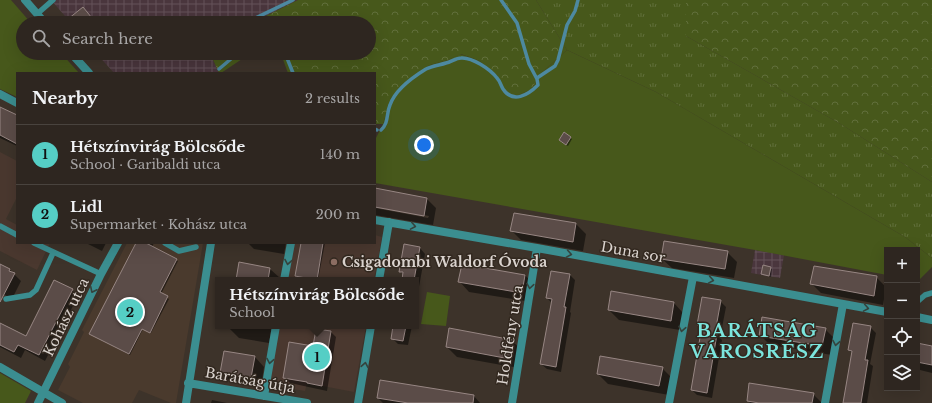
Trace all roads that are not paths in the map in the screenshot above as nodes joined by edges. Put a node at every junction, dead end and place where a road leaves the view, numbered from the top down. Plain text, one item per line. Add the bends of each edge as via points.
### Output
1 (25, 0) edge
2 (53, 0) edge
3 (37, 14) joint
4 (77, 60) edge
5 (88, 72) edge
6 (0, 94) edge
7 (16, 102) edge
8 (376, 220) edge
9 (389, 222) junction
10 (0, 226) edge
11 (16, 234) edge
12 (36, 244) edge
13 (117, 244) edge
14 (167, 244) edge
15 (212, 244) edge
16 (291, 244) edge
17 (196, 247) dead end
18 (536, 248) junction
19 (53, 253) junction
20 (101, 274) junction
21 (285, 277) edge
22 (380, 277) edge
23 (693, 277) junction
24 (932, 293) edge
25 (6, 299) dead end
26 (920, 299) edge
27 (843, 304) junction
28 (884, 311) edge
29 (920, 318) edge
30 (932, 320) edge
31 (275, 329) edge
32 (370, 329) edge
33 (0, 367) edge
34 (188, 383) junction
35 (44, 393) junction
36 (264, 396) junction
37 (38, 403) edge
38 (62, 403) edge
39 (186, 403) edge
40 (307, 403) edge
41 (358, 403) edge
42 (512, 403) edge
43 (669, 403) edge
44 (825, 403) edge

1 - 3 street
2 - 3 lane
4 - 5 street
6 - 7 street
8 - 9 street, Duna sor
9 -> 18 street, Duna sor
9 - 22 street
10 - 11 lane
12 - 19 lane
13 - 20 street, Kohász utca
14 - 17 lane via 179,251
15 - 34 street
16 -> 21 street
18 -> 23 street, Duna sor
18 -> 42 street, Holdfény utca
19 - 20 lane
19 - 25 lane via 36,290 30,295
20 -> 35 street, Kohász utca
23 -> 27 street, Duna sor
23 -> 43 street
24 - 26 lane
27 -> 28 street, Duna sor
27 -> 44 street
29 - 30 street
31 -> 36 street
41 -> 32 street
33 - 35 street
34 - 36 street, Barátság útja
34 - 39 street
35 - 37 street, Kohász utca
35 - 38 street
36 - 40 street, Barátság útja

